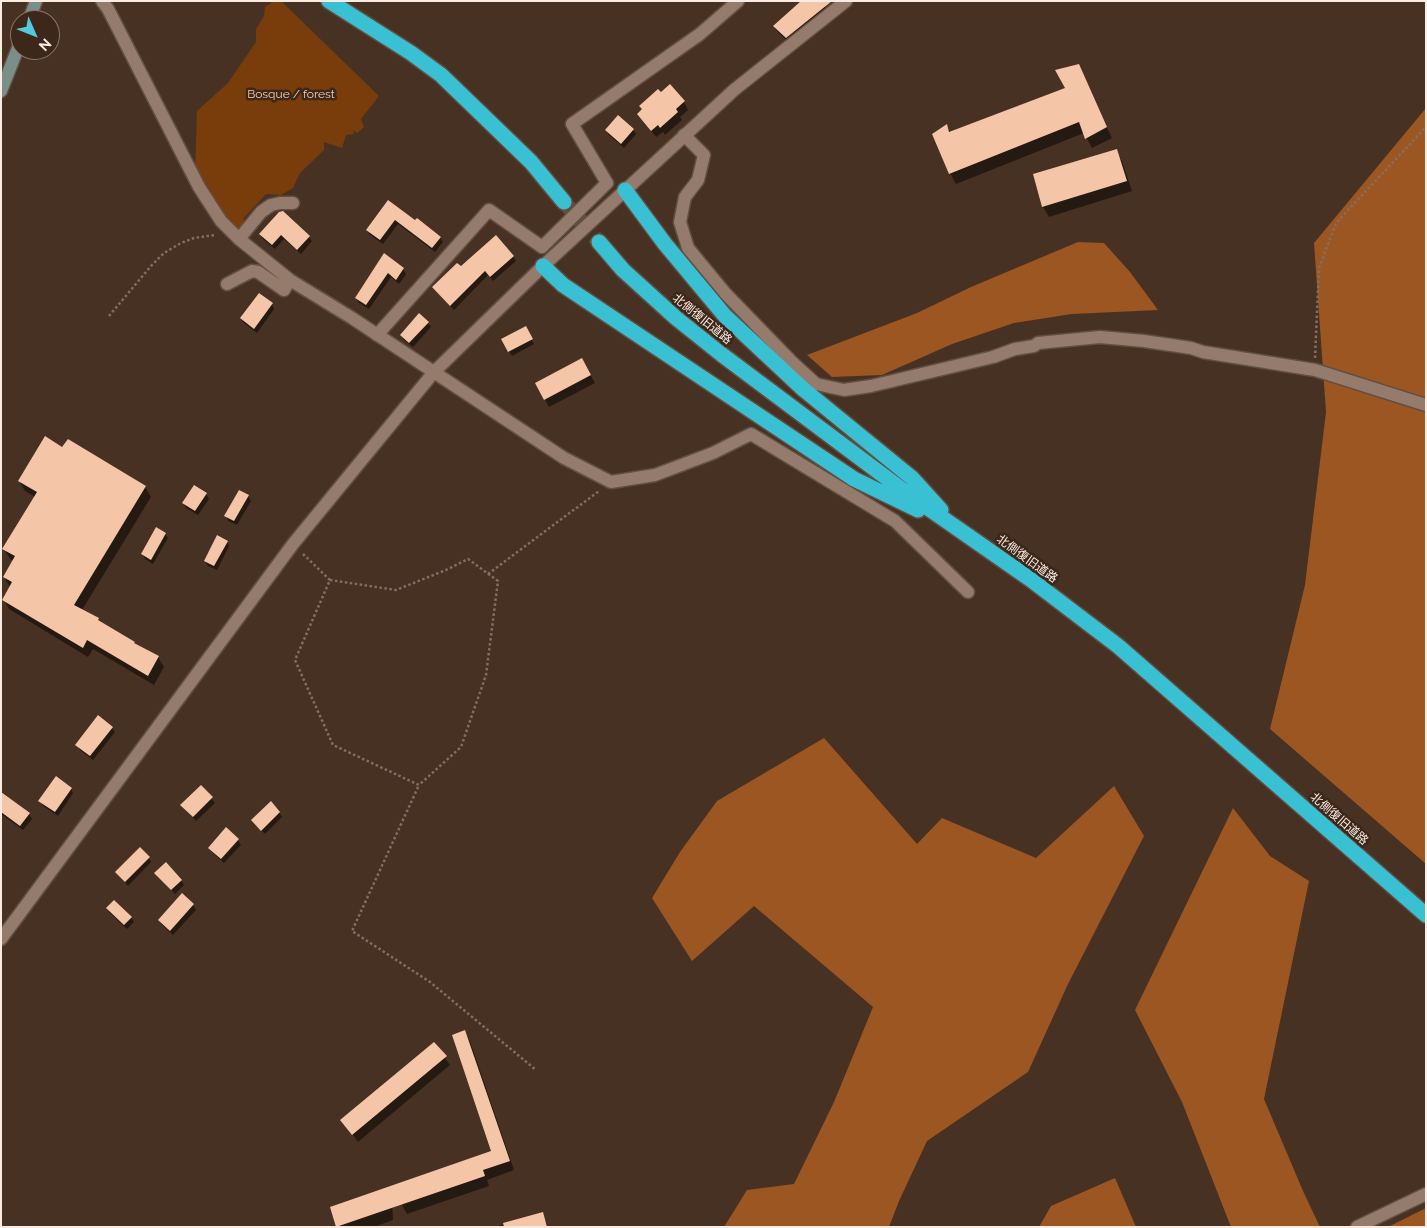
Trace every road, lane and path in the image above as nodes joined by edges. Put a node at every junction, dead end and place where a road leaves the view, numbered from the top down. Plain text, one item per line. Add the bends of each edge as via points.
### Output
1 (102, 1) edge
2 (330, 1) edge
3 (738, 1) edge
4 (846, 1) edge
5 (13, 60) edge
6 (1, 91) edge
7 (1426, 128) edge
8 (684, 135) junction
9 (625, 190) junction
10 (564, 202) tunnel mouth
11 (293, 204) dead end
12 (237, 237) junction
13 (599, 242) tunnel mouth
14 (543, 266) junction
15 (290, 280) junction
16 (227, 284) dead end
17 (109, 316) dead end
18 (377, 335) junction
19 (1315, 370) junction
20 (434, 372) junction
21 (1426, 405) edge
22 (611, 482) junction
23 (962, 532) junction
24 (293, 544) junction
25 (488, 574) junction
26 (330, 580) junction
27 (968, 592) dead end
28 (419, 786) junction
29 (1426, 916) edge
30 (1, 939) edge
31 (536, 1070) dead end
32 (1426, 1194) edge
33 (1357, 1227) edge

1 - 12 street via 199,187 221,222
2 - 10 highway via 441,75 531,162
3 - 18 street via 700,34 572,124 607,182 542,247 489,210
4 - 8 street via 734,90
5 - 6 main road
7 - 19 path via 1336,223 1319,268
8 - 9 street
8 - 19 street via 704,155 698,180 685,197 680,222 688,248 726,294 816,384 844,390 871,386 994,357 1038,343 1100,337 1172,345
9 - 14 street
9 - 23 highway via 725,316 803,389 912,478
11 - 12 street via 271,205
12 - 15 street
12 - 17 path via 210,235 194,238 164,253
13 - 23 highway, 北側復旧道路 via 623,270 683,324
14 - 20 street
14 - 23 highway via 563,285 854,478
15 - 16 street via 284,290 252,271
15 - 18 street
18 - 20 street
19 - 21 street
20 - 22 street via 564,458
20 - 24 street
22 - 25 path
22 - 27 street via 655,475 713,453 751,434 895,521
23 - 29 highway, 北側復旧道路 via 1030,578 1118,646
24 - 26 path
24 - 30 street
25 - 26 path via 468,559 396,590
25 - 28 path via 498,581 486,675 461,747
26 - 28 path via 294,660 333,745
28 - 31 path via 352,931 430,982
32 - 33 street

